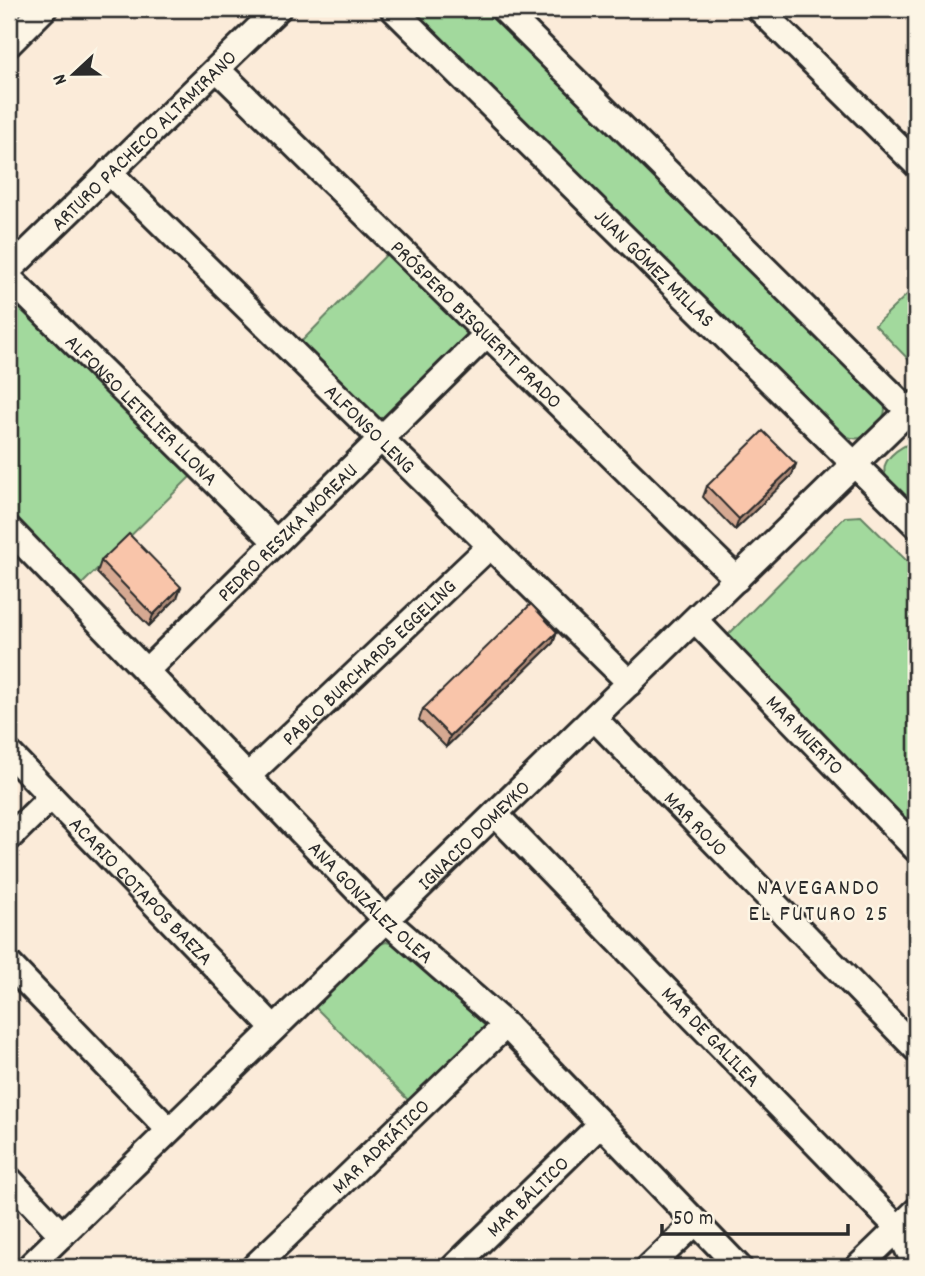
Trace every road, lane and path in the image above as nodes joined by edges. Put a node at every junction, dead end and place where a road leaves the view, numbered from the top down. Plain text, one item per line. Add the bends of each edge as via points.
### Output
1 (44, 9) edge
2 (278, 9) edge
3 (393, 9) edge
4 (503, 9) edge
5 (759, 9) edge
6 (9, 44) edge
7 (217, 69) junction
8 (916, 164) edge
9 (110, 172) junction
10 (9, 270) edge
11 (9, 278) edge
12 (487, 334) junction
13 (914, 411) edge
14 (381, 439) junction
15 (855, 464) junction
16 (916, 524) edge
17 (9, 529) edge
18 (276, 542) junction
19 (490, 546) junction
20 (737, 579) junction
21 (695, 620) junction
22 (146, 671) junction
23 (630, 683) junction
24 (594, 718) junction
25 (9, 753) edge
26 (247, 776) junction
27 (51, 797) junction
28 (495, 814) junction
29 (9, 838) edge
30 (916, 849) edge
31 (386, 920) junction
32 (9, 964) edge
33 (506, 1025) junction
34 (274, 1028) junction
35 (916, 1049) edge
36 (601, 1124) junction
37 (169, 1130) junction
38 (9, 1180) edge
39 (916, 1211) edge
40 (696, 1222) junction
41 (898, 1228) junction
42 (62, 1235) junction
43 (29, 1267) edge
44 (254, 1267) edge
45 (454, 1267) edge
46 (649, 1267) edge
47 (739, 1267) edge
48 (858, 1267) edge
49 (916, 1267) edge

1 - 6 street
2 - 7 street, ARTURO PACHECO ALTAMIRANO
3 - 15 street, JUAN GÓMEZ MILLAS
4 - 13 street
5 - 8 street
7 - 9 street, ARTURO PACHECO ALTAMIRANO
7 - 12 street, PRÓSPERO BISQUERTT PRADO
9 - 10 street, ARTURO PACHECO ALTAMIRANO
9 - 14 street, ALFONSO LENG
11 - 18 street, ALFONSO LETELIER LLONA
12 - 14 street, PEDRO RESZKA MOREAU
12 - 20 street, PRÓSPERO BISQUERTT PRADO
13 - 15 street, IGNACIO DOMEYKO
14 - 18 street, PEDRO RESZKA MOREAU
14 - 19 street, ALFONSO LENG
15 - 16 street, JUAN GÓMEZ MILLAS
15 - 20 street, IGNACIO DOMEYKO
17 - 22 street, ANA GONZÁLEZ OLEA
18 - 22 street, PEDRO RESZKA MOREAU
19 - 23 street, ALFONSO LENG
19 - 26 street, PABLO BURCHARDS EGGELING
20 - 21 street, IGNACIO DOMEYKO
21 - 23 street, IGNACIO DOMEYKO
21 - 30 street, MAR MUERTO
22 - 26 street, ANA GONZÁLEZ OLEA
23 - 24 street, IGNACIO DOMEYKO
24 - 28 street, IGNACIO DOMEYKO
24 - 35 street, MAR ROJO
25 - 27 street, ACARIO COTAPOS BAEZA
26 - 31 street, ANA GONZÁLEZ OLEA
27 - 29 street
27 - 34 street, ACARIO COTAPOS BAEZA
28 - 31 street, IGNACIO DOMEYKO
28 - 41 street, MAR DE GALILEA
31 - 33 street, ANA GONZÁLEZ OLEA
31 - 34 street, IGNACIO DOMEYKO
32 - 37 street
33 - 36 street, ANA GONZÁLEZ OLEA
33 - 44 street, MAR ADRIÁTICO
34 - 37 street, IGNACIO DOMEYKO
36 - 40 street, ANA GONZÁLEZ OLEA
36 - 45 street, MAR BÁLTICO
37 - 42 street, IGNACIO DOMEYKO
38 - 42 street
39 - 41 street
40 - 46 street
40 - 47 street, ANA GONZÁLEZ OLEA
41 - 48 street
41 - 49 street, MAR DE GALILEA
42 - 43 street, IGNACIO DOMEYKO

